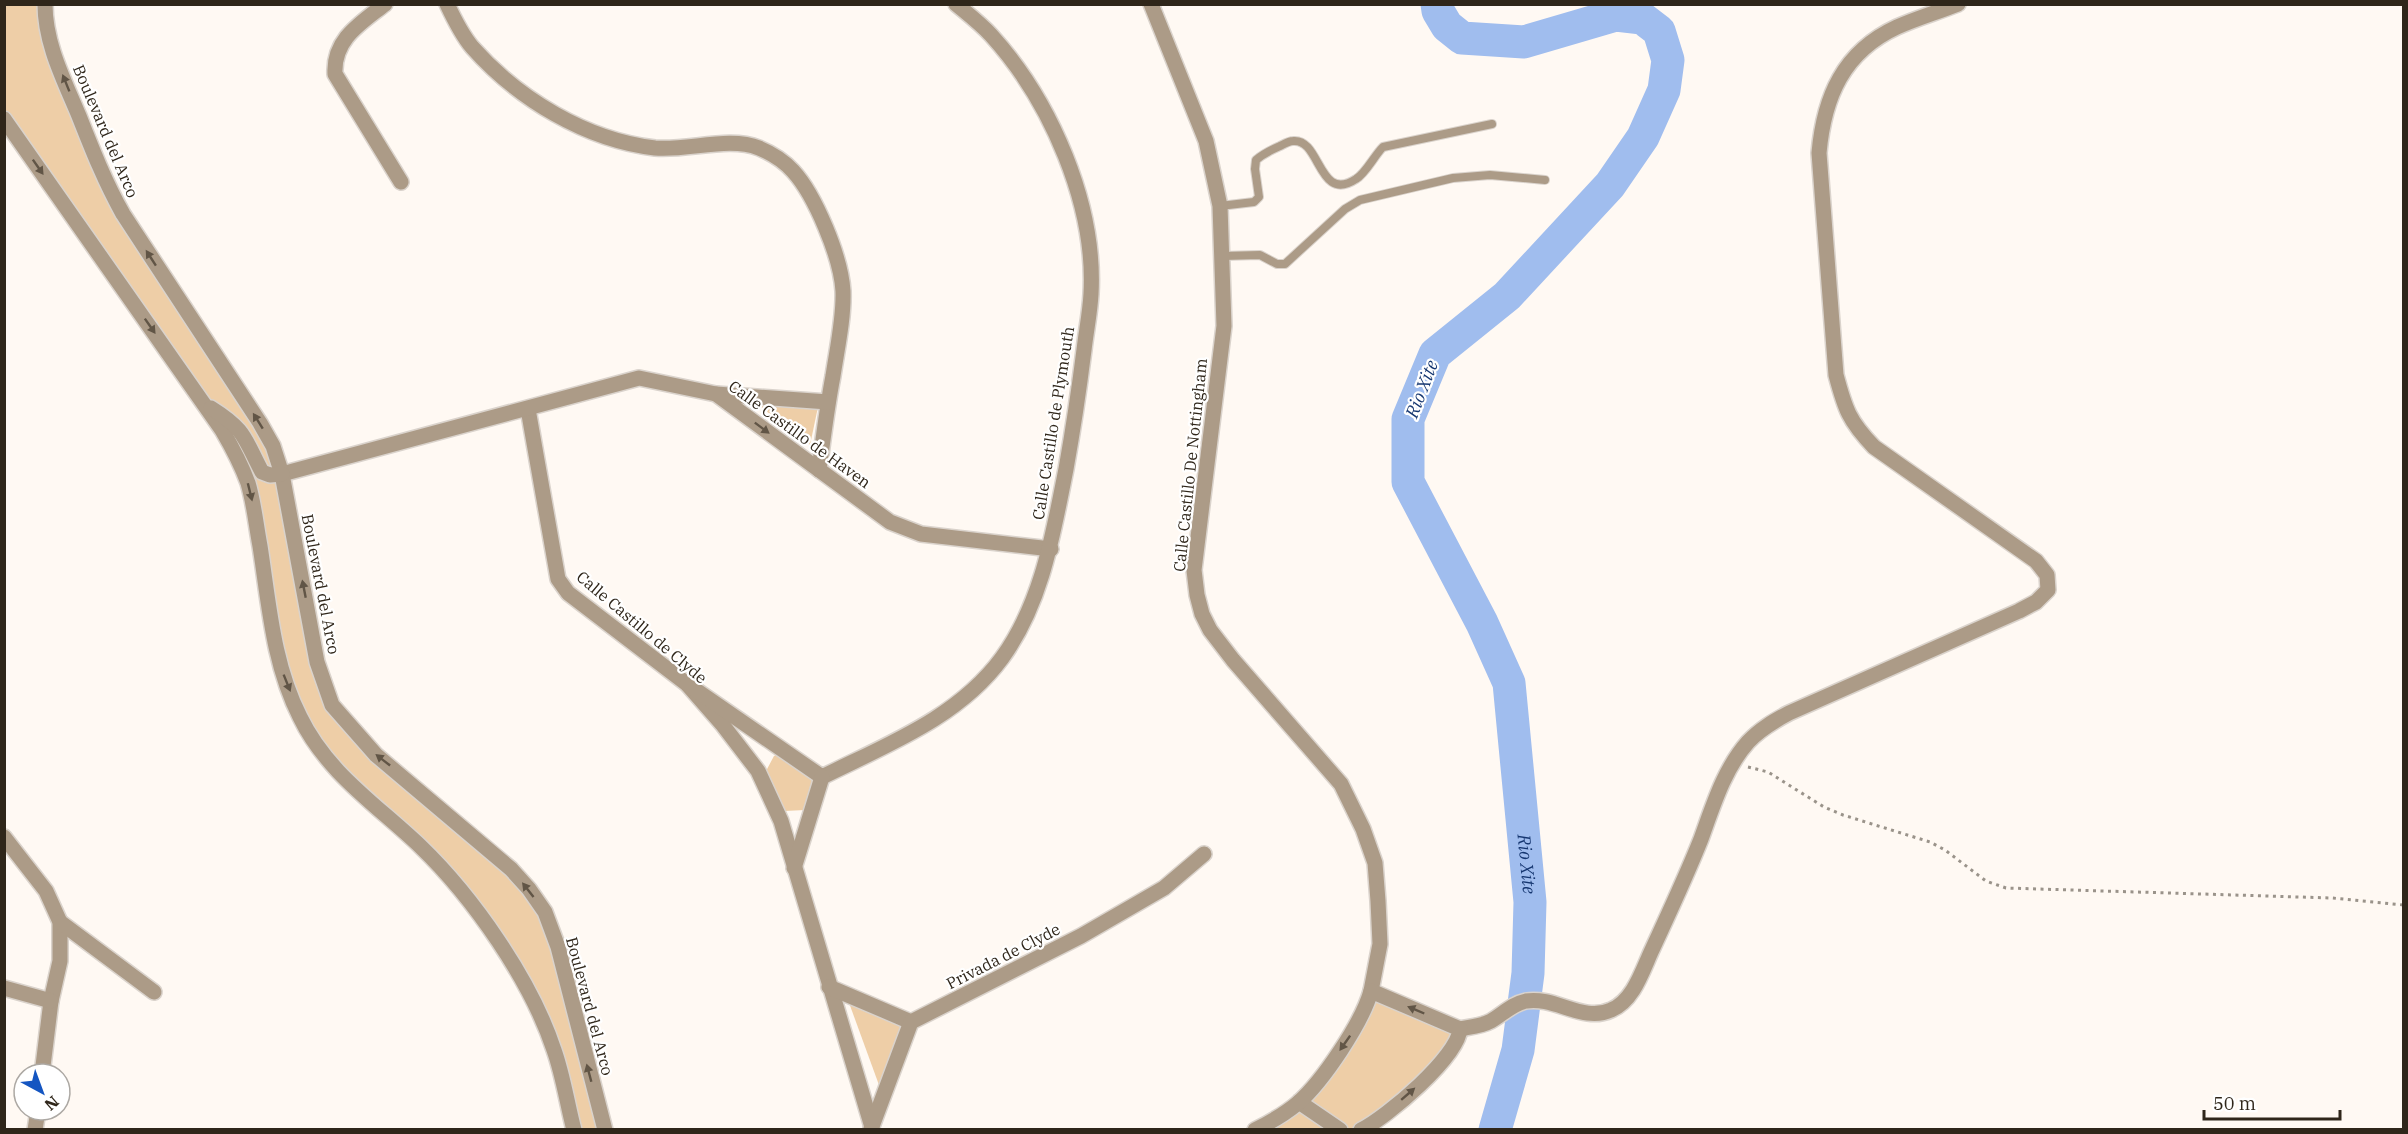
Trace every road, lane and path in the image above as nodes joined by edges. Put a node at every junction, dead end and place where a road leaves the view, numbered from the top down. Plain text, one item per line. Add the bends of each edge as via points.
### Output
1 (45, 4) edge
2 (385, 4) edge
3 (447, 4) edge
4 (956, 4) edge
5 (1151, 4) edge
6 (1958, 4) edge
7 (4, 119) edge
8 (1492, 124) dead end
9 (1545, 180) dead end
10 (401, 182) dead end
11 (1220, 206) junction
12 (1222, 256) junction
13 (716, 394) junction
14 (828, 402) junction
15 (204, 403) junction
16 (528, 409) junction
17 (819, 470) junction
18 (282, 474) junction
19 (1051, 549) junction
20 (687, 684) junction
21 (1731, 766) junction
22 (822, 777) junction
23 (4, 837) edge
24 (1204, 854) dead end
25 (794, 868) junction
26 (2403, 905) edge
27 (60, 922) junction
28 (829, 987) junction
29 (4, 988) edge
30 (154, 992) dead end
31 (1371, 992) junction
32 (51, 1001) junction
33 (910, 1022) junction
34 (1460, 1029) junction
35 (43, 1062) edge
36 (1299, 1102) junction
37 (871, 1128) edge
38 (1364, 1129) edge
39 (574, 1130) edge
40 (605, 1130) edge
41 (1256, 1130) edge
42 (1340, 1130) edge

18 -> 1 street, Boulevard del Arco via 260,423 109,189 58,66 47,30
2 - 10 street via 345,37 334,61 335,74
3 - 14 street via 472,47 513,86 578,126 656,148 733,143 757,147 792,170 806,189 836,253 843,291
4 - 19 street, Calle Castillo de Plymouth via 990,34 1039,100 1077,190 1087,233 1091,295 1074,428
5 - 11 street, Calle Castillo De Nottingham via 1206,141
6 - 21 street via 1897,27 1869,44 1849,64 1832,92 1822,122 1819,153 1836,375 1855,427 2036,561 2047,575 2048,590 2019,611 1768,724 1748,742
7 -> 15 street
8 - 11 lane via 1383,147 1359,178 1346,185 1333,183 1310,150 1293,141 1256,160 1259,197 1254,202
9 - 12 lane via 1490,175 1432,181 1360,200 1285,264 1260,255
11 - 12 street, Calle Castillo De Nottingham
12 - 31 street, Calle Castillo De Nottingham via 1224,326 1194,570 1197,596 1210,630 1341,784 1363,829 1374,863 1380,944
13 - 14 street, Calle Castillo de Haven
13 - 16 street, Calle Castillo de Haven via 639,378
13 -> 17 street, Calle Castillo de Haven
14 - 17 street
15 - 18 street via 233,422 245,436 262,472
15 -> 39 street via 237,457 248,484 278,661 300,717 320,750 347,782 420,845 447,874 506,955 554,1050
16 - 18 street, Calle Castillo de Haven
16 - 20 street, Calle Castillo de Clyde via 558,579 568,593
17 - 19 street, Calle Castillo de Haven via 890,522 921,534
40 -> 18 street, Boulevard del Arco via 558,947 544,912 511,869 376,754 332,705 317,662
19 - 22 street, Calle Castillo de Plymouth via 1024,620 1002,657 976,687 938,718
20 - 22 street
20 - 25 street, Calle Castillo de Clyde via 758,771 781,821
21 - 26 path via 1768,772 1834,811 1930,842 1986,881 2006,888 2332,898
21 - 34 street via 1666,920 1621,1004 1601,1013 1526,1001 1509,1007 1490,1021
22 - 25 street
23 - 27 street via 46,891
24 - 33 street, Privada de Clyde via 1164,888 1081,936
25 - 28 street, Calle Castillo de Clyde
27 - 30 street
27 - 32 street via 60,961
28 - 33 street
28 - 37 street, Calle Castillo de Clyde
29 - 32 street
34 -> 31 street
31 -> 36 street via 1361,1020
32 - 35 street
33 - 37 street
38 -> 34 street via 1433,1072 1455,1045
36 - 41 street
36 - 42 street

